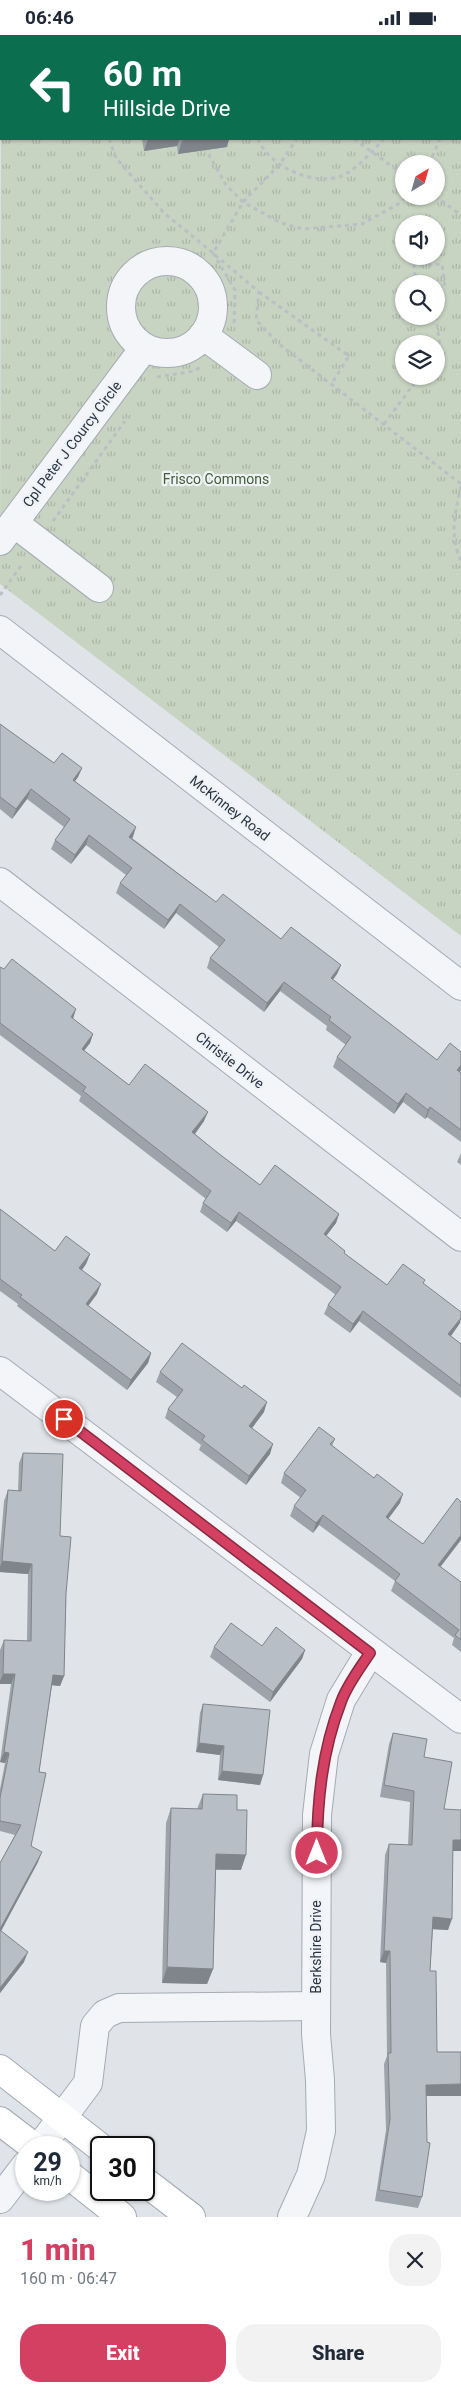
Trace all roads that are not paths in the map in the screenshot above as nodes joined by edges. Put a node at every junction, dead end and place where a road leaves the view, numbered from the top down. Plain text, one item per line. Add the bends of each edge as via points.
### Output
1 (213, 342) junction
2 (144, 347) junction
3 (257, 375) dead end
4 (7, 532) edge
5 (99, 589) dead end
6 (0, 630) edge
7 (0, 882) edge
8 (461, 986) edge
9 (461, 1237) edge
10 (1, 1373) edge
11 (370, 1653) junction
12 (461, 1719) edge
13 (316, 2006) junction
14 (0, 2069) edge
15 (62, 2118) junction
16 (0, 2121) edge
17 (20, 2136) edge
18 (48, 2136) edge
19 (90, 2140) edge
20 (15, 2179) edge
21 (80, 2184) edge
22 (155, 2190) edge
23 (0, 2199) edge
24 (122, 2217) edge
25 (190, 2217) edge
26 (292, 2217) edge

1 - 2 street via 166,353
1 - 2 street via 213,311 209,288 203,278 189,267 173,261 161,261 136,273 121,298 120,309 128,331
1 - 3 street
2 - 4 street, Cpl Peter J Courcy Circle
4 - 5 street via 38,542
6 - 8 street, McKinney Road
7 - 9 street, Christie Drive
10 - 11 street
11 - 12 street
11 - 13 street, Berkshire Drive via 341,1700 324,1754 317,1815
13 - 15 street via 119,2008 105,2014 95,2026 88,2083
13 - 26 street, Berkshire Drive via 321,2131 311,2175
14 - 15 main road
15 - 18 street
15 - 19 main road
16 - 17 main road
20 - 23 street
21 - 24 main road
22 - 25 main road

